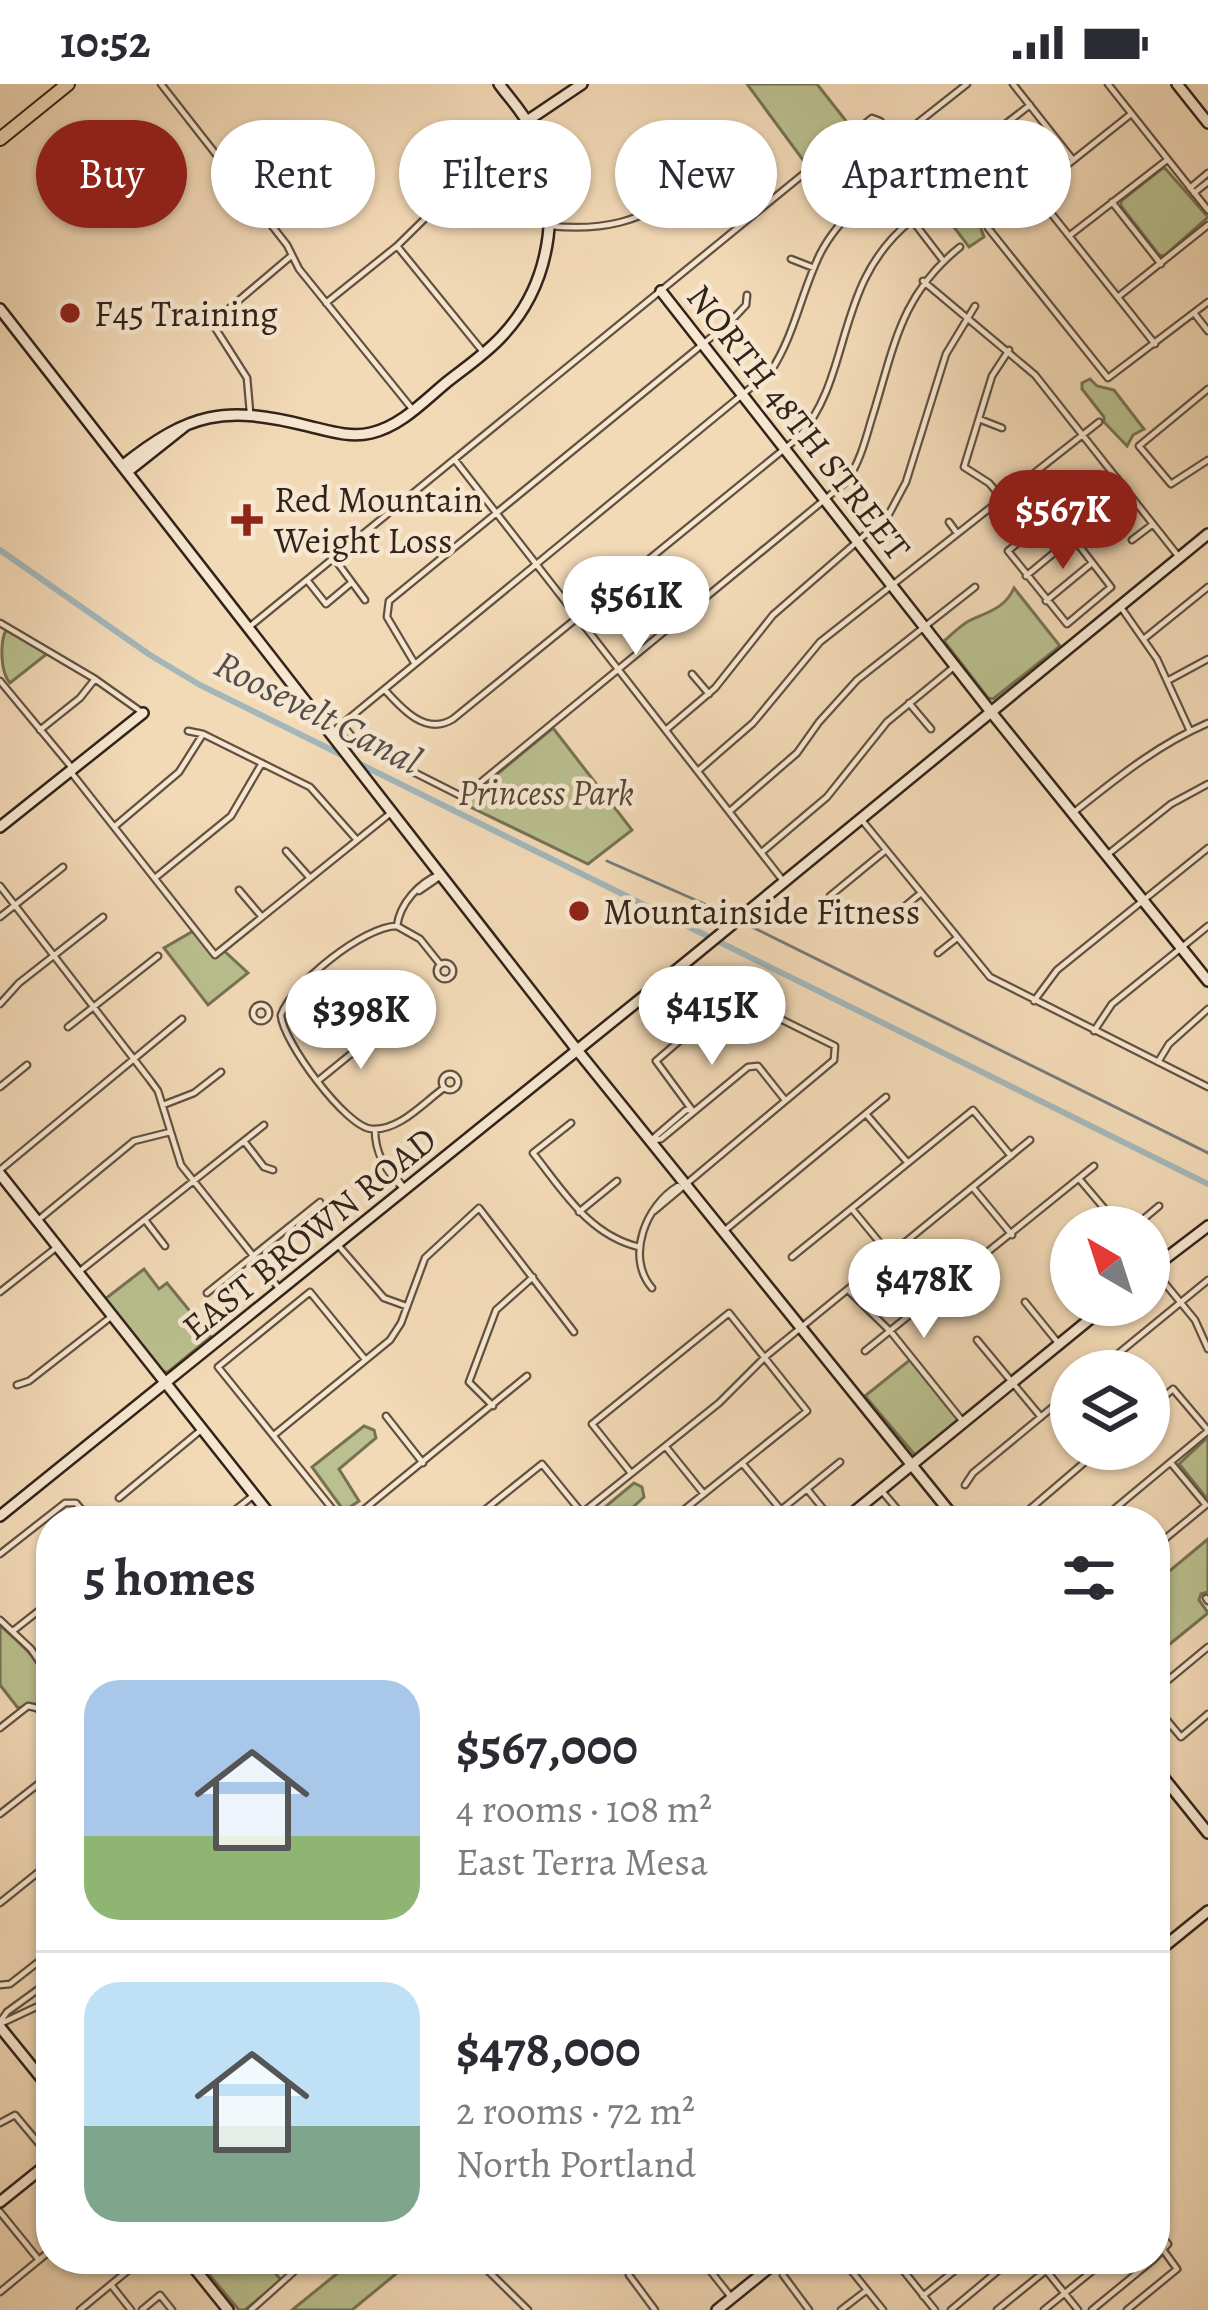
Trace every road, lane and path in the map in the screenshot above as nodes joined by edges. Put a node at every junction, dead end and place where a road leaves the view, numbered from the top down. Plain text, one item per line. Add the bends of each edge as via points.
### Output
1 (68, 84) edge
2 (161, 84) edge
3 (499, 84) edge
4 (582, 84) edge
5 (967, 84) edge
6 (1013, 84) edge
7 (1108, 84) edge
8 (1177, 84) edge
9 (1030, 105) junction
10 (1131, 114) junction
11 (525, 120) edge
12 (528, 120) edge
13 (921, 120) edge
14 (1011, 120) edge
15 (1208, 123) edge
16 (0, 139) edge
17 (1073, 160) joint
18 (1167, 160) junction
19 (1208, 173) edge
20 (801, 176) edge
21 (1208, 182) edge
22 (1192, 190) junction
23 (1112, 202) junction
24 (1208, 210) edge
25 (615, 224) edge
26 (1208, 225) edge
27 (415, 228) edge
28 (550, 228) edge
29 (582, 228) edge
30 (837, 228) edge
31 (989, 228) edge
32 (1064, 228) edge
33 (1070, 236) junction
34 (397, 246) junction
35 (961, 247) dead end
36 (291, 256) junction
37 (791, 259) dead end
38 (944, 260) junction
39 (1160, 264) junction
40 (814, 268) junction
41 (923, 281) junction
42 (661, 291) junction
43 (747, 296) dead end
44 (1118, 297) junction
45 (1208, 302) edge
46 (326, 303) junction
47 (975, 307) dead end
48 (0, 309) edge
49 (1194, 313) junction
50 (967, 317) junction
51 (1208, 331) edge
52 (703, 344) junction
53 (1155, 344) junction
54 (1009, 350) junction
55 (484, 353) junction
56 (1208, 389) edge
57 (744, 396) junction
58 (412, 410) junction
59 (250, 413) junction
60 (979, 418) junction
61 (1099, 422) dead end
62 (1002, 428) dead end
63 (1083, 434) junction
64 (785, 448) junction
65 (455, 460) junction
66 (1208, 460) edge
67 (124, 469) junction
68 (1117, 478) junction
69 (1095, 495) dead end
70 (1002, 498) junction
71 (826, 501) junction
72 (496, 512) junction
73 (949, 522) dead end
74 (1153, 524) junction
75 (957, 533) junction
76 (1208, 534) edge
77 (1074, 536) junction
78 (1132, 540) dead end
79 (859, 543) junction
80 (1179, 557) junction
81 (334, 558) junction
82 (1094, 562) junction
83 (537, 565) junction
84 (1026, 576) junction
85 (307, 580) junction
86 (352, 583) junction
87 (891, 584) junction
88 (975, 587) dead end
89 (1208, 587) edge
90 (365, 600) dead end
91 (1046, 601) junction
92 (1120, 606) junction
93 (1090, 607) junction
94 (579, 618) junction
95 (1101, 621) junction
96 (0, 623) edge
97 (924, 626) junction
98 (248, 628) junction
99 (1145, 638) junction
100 (1208, 658) edge
101 (415, 664) junction
102 (955, 666) junction
103 (620, 669) junction
104 (692, 674) dead end
105 (95, 679) junction
106 (1169, 680) junction
107 (0, 681) edge
108 (385, 690) junction
109 (709, 694) junction
110 (909, 703) junction
111 (991, 712) junction
112 (143, 713) joint
113 (1208, 723) edge
114 (342, 724) junction
115 (667, 729) junction
116 (931, 729) dead end
117 (40, 730) junction
118 (188, 731) dead end
119 (1190, 731) junction
120 (202, 734) junction
121 (330, 734) junction
122 (262, 763) junction
123 (71, 770) junction
124 (699, 770) junction
125 (1208, 784) edge
126 (730, 811) junction
127 (392, 812) junction
128 (1073, 813) junction
129 (861, 819) junction
130 (114, 826) junction
131 (0, 827) edge
132 (357, 840) junction
133 (1208, 848) edge
134 (886, 850) junction
135 (286, 851) dead end
136 (762, 852) junction
137 (1107, 855) junction
138 (63, 867) dead end
139 (440, 874) junction
140 (155, 878) junction
141 (310, 878) junction
142 (784, 882) junction
143 (0, 886) edge
144 (239, 890) dead end
145 (921, 893) junction
146 (830, 896) dead end
147 (1143, 900) junction
148 (15, 905) junction
149 (262, 916) junction
150 (0, 917) edge
151 (103, 917) dead end
152 (886, 922) dead end
153 (397, 926) junction
154 (1208, 926) edge
155 (957, 938) junction
156 (1181, 948) junction
157 (938, 953) dead end
158 (53, 955) junction
159 (158, 956) dead end
160 (440, 964) dead end
161 (1208, 981) edge
162 (1034, 1001) junction
163 (0, 1004) edge
164 (94, 1006) junction
165 (1208, 1010) edge
166 (269, 1013) dead end
167 (281, 1015) junction
168 (182, 1019) dead end
169 (68, 1028) dead end
170 (1094, 1031) junction
171 (378, 1033) dead end
172 (577, 1050) junction
173 (134, 1057) junction
174 (1158, 1062) junction
175 (27, 1065) dead end
176 (221, 1072) dead end
177 (319, 1080) junction
178 (0, 1087) edge
179 (1208, 1087) edge
180 (444, 1088) dead end
181 (886, 1097) dead end
182 (785, 1100) junction
183 (163, 1105) junction
184 (692, 1110) junction
185 (866, 1114) junction
186 (572, 1123) dead end
187 (264, 1125) dead end
188 (375, 1130) junction
189 (170, 1132) junction
190 (1030, 1140) dead end
191 (244, 1142) junction
192 (650, 1142) junction
193 (1011, 1156) junction
194 (908, 1163) junction
195 (1094, 1166) dead end
196 (273, 1170) dead end
197 (0, 1172) edge
198 (1079, 1179) junction
199 (617, 1181) dead end
200 (192, 1182) junction
201 (684, 1183) junction
202 (973, 1188) junction
203 (406, 1190) junction
204 (320, 1202) dead end
205 (1102, 1206) edge
206 (851, 1209) junction
207 (579, 1212) junction
208 (145, 1220) junction
209 (37, 1221) junction
210 (1208, 1226) edge
211 (724, 1232) junction
212 (1012, 1235) junction
213 (338, 1245) junction
214 (165, 1246) dead end
215 (57, 1247) junction
216 (639, 1247) junction
217 (1170, 1254) edge
218 (890, 1255) junction
219 (253, 1256) junction
220 (792, 1257) dead end
221 (77, 1273) junction
222 (533, 1276) junction
223 (1208, 1280) edge
224 (652, 1288) dead end
225 (848, 1289) junction
226 (281, 1291) junction
227 (1170, 1291) edge
228 (0, 1292) edge
229 (207, 1293) dead end
230 (1025, 1302) dead end
231 (1180, 1303) junction
232 (406, 1306) junction
233 (112, 1316) junction
234 (1082, 1326) edge
235 (801, 1328) junction
236 (574, 1332) dead end
237 (891, 1332) junction
238 (977, 1340) dead end
239 (1059, 1345) junction
240 (1208, 1349) edge
241 (1123, 1350) edge
242 (865, 1352) dead end
243 (765, 1357) junction
244 (366, 1360) junction
245 (527, 1376) dead end
246 (1013, 1383) junction
247 (17, 1385) dead end
248 (165, 1385) junction
249 (1170, 1390) edge
250 (493, 1406) junction
251 (1050, 1410) edge
252 (386, 1416) dead end
253 (1041, 1417) junction
254 (964, 1423) junction
255 (202, 1430) junction
256 (1208, 1431) edge
257 (274, 1435) junction
258 (666, 1445) junction
259 (840, 1462) dead end
260 (423, 1463) junction
261 (742, 1463) junction
262 (1171, 1463) junction
263 (912, 1465) junction
264 (1075, 1470) edge
265 (632, 1473) junction
266 (965, 1485) dead end
267 (807, 1489) junction
268 (881, 1490) junction
269 (704, 1494) junction
270 (254, 1495) junction
271 (119, 1498) dead end
272 (1206, 1505) edge
273 (240, 1506) edge
274 (263, 1506) edge
275 (333, 1506) edge
276 (366, 1506) edge
277 (490, 1506) edge
278 (576, 1506) edge
279 (591, 1506) edge
280 (689, 1506) edge
281 (778, 1506) edge
282 (786, 1506) edge
283 (821, 1506) edge
284 (861, 1506) edge
285 (895, 1506) edge
286 (945, 1506) edge
287 (1033, 1506) edge
288 (1118, 1506) edge
289 (0, 1516) edge
290 (36, 1526) edge
291 (1170, 1535) edge
292 (0, 1554) edge
293 (36, 1613) edge
294 (0, 1621) edge
295 (12, 1632) junction
296 (1208, 1647) edge
297 (36, 1656) edge
298 (1170, 1679) edge
299 (36, 1709) edge
300 (1208, 1714) edge
301 (1170, 1725) edge
302 (0, 1727) edge
303 (1170, 1785) edge
304 (36, 1786) edge
305 (0, 1814) edge
306 (1208, 1832) edge
307 (36, 1874) edge
308 (0, 1903) edge
309 (1208, 1911) edge
310 (1170, 1942) edge
311 (36, 1962) edge
312 (2, 1986) edge
313 (36, 1989) edge
314 (26, 1998) junction
315 (34, 2008) joint
316 (0, 2024) edge
317 (36, 2071) edge
318 (0, 2122) edge
319 (36, 2142) edge
320 (36, 2172) edge
321 (0, 2203) edge
322 (0, 2212) edge
323 (36, 2256) edge
324 (1170, 2259) edge
325 (36, 2262) edge
326 (124, 2274) edge
327 (199, 2274) edge
328 (291, 2274) edge
329 (491, 2274) edge
330 (629, 2274) edge
331 (713, 2274) edge
332 (761, 2274) edge
333 (854, 2274) edge
334 (906, 2274) edge
335 (950, 2274) edge
336 (994, 2274) edge
337 (1041, 2274) edge
338 (1047, 2274) edge
339 (1089, 2274) edge
340 (1136, 2274) edge
341 (783, 2275) dead end
342 (111, 2285) junction
343 (867, 2290) junction
344 (0, 2292) edge
345 (1064, 2294) junction
346 (923, 2296) junction
347 (732, 2298) junction
348 (80, 2310) edge
349 (131, 2310) edge
350 (142, 2310) edge
351 (172, 2310) edge
352 (228, 2310) edge
353 (251, 2310) edge
354 (528, 2310) edge
355 (655, 2310) edge
356 (717, 2310) edge
357 (809, 2310) edge
358 (841, 2310) edge
359 (883, 2310) edge
360 (934, 2310) edge
361 (952, 2310) edge
362 (997, 2310) edge
363 (1044, 2310) edge
364 (1078, 2310) edge
365 (1092, 2310) edge
366 (1127, 2310) edge

1 - 16 main road
2 - 36 street
3 - 11 main road
4 - 12 main road
5 - 13 street
6 - 9 street
7 - 10 street
8 - 15 main road
9 - 14 street
9 - 17 street
10 - 17 street
10 - 18 street
18 - 22 street
18 - 23 street
19 - 22 street
20 - 42 street
21 - 22 street
22 - 24 street
23 - 33 street
23 - 39 street
25 - 29 street
26 - 39 street
27 - 34 street
28 - 55 main road via 527,302
30 - 40 street
31 - 53 street via 1108,378
32 - 33 street
33 - 44 street
34 - 46 street
34 - 55 street
35 - 38 street
36 - 46 street
36 - 59 street via 212,323 247,378
37 - 40 street
38 - 41 street
38 - 64 street via 911,220 885,245 864,276 814,417
39 - 44 street
40 - 57 street via 779,358
41 - 50 street
41 - 71 street via 853,472
42 - 52 main road, NORTH 48TH STREET
42 - 65 street
43 - 52 street via 741,312
44 - 53 street
45 - 49 street
46 - 58 street
47 - 50 street
48 - 67 main road
49 - 51 street
49 - 53 street
50 - 54 street
50 - 79 street via 946,354 903,490
52 - 57 main road, NORTH 48TH STREET
52 - 72 street
54 - 60 street
54 - 63 street
55 - 58 main road
56 - 66 street via 1139,446 1173,484
57 - 64 main road, NORTH 48TH STREET
57 - 83 street
58 - 59 main road via 388,427 351,435
59 - 67 main road via 185,426
60 - 62 street
60 - 70 street via 964,466
61 - 63 street
63 - 68 street
63 - 70 street
64 - 71 main road, NORTH 48TH STREET
64 - 94 street
65 - 72 street
65 - 81 street
67 - 98 main road
68 - 69 street
68 - 74 street
70 - 75 street
71 - 79 main road, NORTH 48TH STREET
71 - 103 street
72 - 83 street
72 - 101 street via 389,601 387,617
73 - 75 street
74 - 78 street
74 - 80 street
75 - 87 street
76 - 80 main road, EAST BROWN ROAD
77 - 82 street
77 - 84 street
77 - 84 street via 1054,513 1009,548
79 - 87 main road, NORTH 48TH STREET
79 - 109 street via 773,616
80 - 92 main road, EAST BROWN ROAD
81 - 85 street
81 - 86 street
82 - 91 street
82 - 93 street via 1111,586
83 - 94 street
83 - 101 street
84 - 91 street
85 - 86 street via 326,604
85 - 98 street
86 - 90 street
87 - 97 main road, NORTH 48TH STREET
87 - 124 street via 820,642 753,723
88 - 97 street
89 - 99 street
91 - 93 street via 1067,624
92 - 95 main road, EAST BROWN ROAD
92 - 99 street
93 - 95 street
94 - 103 street
94 - 108 street via 446,724 409,715
95 - 111 main road, EAST BROWN ROAD
96 - 105 street
97 - 102 main road, NORTH 48TH STREET
97 - 126 street via 844,692 797,753
98 - 121 main road
99 - 106 street
100 - 106 street
101 - 108 street
102 - 110 street
102 - 111 main road, NORTH 48TH STREET
103 - 114 street via 463,796 358,745
103 - 115 street
104 - 109 street
105 - 112 street
105 - 117 street
106 - 119 street
107 - 117 street
108 - 114 street
109 - 115 street
110 - 116 street
110 - 136 street via 827,797
111 - 128 main road, NORTH 48TH STREET
111 - 129 main road, EAST BROWN ROAD
112 - 123 main road
113 - 119 street
114 - 121 street
115 - 124 street
117 - 123 street
118 - 120 street
119 - 128 street via 1138,760
120 - 122 street
120 - 130 street via 179,772
121 - 127 main road
122 - 132 street via 316,790
122 - 140 street via 231,815
123 - 130 street
123 - 131 main road
124 - 126 street
125 - 137 street
126 - 136 street
127 - 132 street
127 - 139 main road
128 - 137 main road, NORTH 48TH STREET
129 - 134 street
129 - 142 main road, EAST BROWN ROAD
130 - 140 street
132 - 141 street
133 - 147 street
134 - 145 street
134 - 146 street
135 - 141 street
136 - 142 street
137 - 147 main road, NORTH 48TH STREET
138 - 148 street
139 - 153 street via 403,905
139 - 172 main road
140 - 149 street via 215,955
141 - 149 street
142 - 172 main road, EAST BROWN ROAD
143 - 148 street
144 - 149 street
145 - 152 street
145 - 155 street
147 - 156 main road, NORTH 48TH STREET
147 - 162 street via 1058,970
148 - 150 street
148 - 158 street
151 - 158 street
153 - 160 street
153 - 167 street via 367,933 291,993
154 - 156 street
155 - 157 street
155 - 162 street via 990,977
156 - 161 main road, NORTH 48TH STREET
156 - 170 street via 1112,1004
158 - 163 street
158 - 164 street
159 - 164 street
162 - 170 street
164 - 169 street
164 - 173 street
165 - 174 street
166 - 167 street
167 - 177 street via 288,1040
168 - 173 street
170 - 174 street
171 - 177 street
172 - 192 main road
172 - 203 main road, EAST BROWN ROAD
173 - 183 street
173 - 197 street
174 - 179 street
175 - 178 street
176 - 183 street
177 - 188 street via 348,1118
180 - 188 street
181 - 185 street
182 - 184 street via 752,1066
182 - 184 street via 836,1051 736,997 658,1057
182 - 201 street
183 - 189 street
184 - 192 street
185 - 194 street
185 - 211 street
186 - 207 street via 533,1153
187 - 191 street
188 - 203 street via 376,1148
189 - 200 street
189 - 209 street via 134,1141
190 - 193 street
191 - 196 street
191 - 200 street
192 - 201 main road
193 - 194 street via 973,1110
193 - 202 street
194 - 206 street
195 - 198 street
197 - 209 main road
198 - 205 street
198 - 212 street
199 - 207 street
200 - 208 street
200 - 219 street
201 - 211 main road
201 - 216 street via 654,1211
202 - 212 street
202 - 218 street
203 - 213 main road, EAST BROWN ROAD
204 - 219 street
206 - 218 street
206 - 220 street
207 - 216 street
208 - 214 street
208 - 221 street
209 - 215 main road
210 - 217 main road
211 - 235 main road
212 - 237 street
213 - 226 main road, EAST BROWN ROAD
213 - 232 street via 384,1298
215 - 221 main road
215 - 228 street
216 - 224 street via 641,1275
218 - 225 street
219 - 226 street
219 - 229 street
221 - 233 main road
222 - 232 street via 478,1208 424,1258
222 - 236 street
222 - 250 street via 496,1310 469,1382
223 - 231 street
225 - 235 street
225 - 237 street
226 - 248 main road, EAST BROWN ROAD
227 - 231 street
230 - 239 street
231 - 240 street
231 - 241 street
232 - 244 street via 390,1340
233 - 247 street
233 - 248 main road
234 - 239 main road
235 - 243 street
235 - 263 main road
237 - 242 street
237 - 254 street
238 - 246 street
239 - 246 main road
243 - 258 street
243 - 261 street via 807,1411
243 - 265 street via 730,1312 592,1424
244 - 257 street
244 - 257 street via 310,1292 218,1367
245 - 250 street
246 - 253 street
246 - 254 main road
248 - 255 main road
248 - 289 main road, EAST BROWN ROAD
249 - 256 street
250 - 260 street
251 - 253 street
252 - 260 street
253 - 266 street
254 - 263 main road
255 - 270 main road
255 - 271 street
256 - 262 street
257 - 275 street
258 - 265 street
258 - 269 street
259 - 267 street
260 - 276 street
261 - 269 street
261 - 281 street
262 - 272 street
262 - 288 street
263 - 268 main road
263 - 286 main road
264 - 287 street
265 - 279 street
267 - 282 street
267 - 283 street
268 - 284 main road
268 - 285 street
269 - 280 street
270 - 273 street
270 - 274 main road
272 - 291 street
277 - 278 street via 542,1464
290 - 292 street
293 - 295 street
294 - 295 street
295 - 297 street
296 - 298 street
299 - 302 street via 26,1707
300 - 301 street via 1180,1737
303 - 306 main road
304 - 305 street
307 - 308 street
309 - 310 main road
311 - 312 street
313 - 314 street
314 - 315 street
314 - 316 street
315 - 316 street
316 - 317 main road
318 - 319 street via 13,2115
320 - 321 main road
322 - 323 street
324 - 366 street via 1177,2269
325 - 344 street
326 - 342 street
327 - 352 main road
328 - 353 street
329 - 354 street
330 - 355 street
331 - 347 street
332 - 347 main road
333 - 343 street
334 - 346 street
335 - 346 street
336 - 361 street
337 - 362 street
338 - 345 street
339 - 345 street
340 - 365 street
341 - 357 street
342 - 348 street
342 - 349 street
343 - 358 street
343 - 359 street
345 - 363 street
345 - 364 street
346 - 360 street
347 - 356 main road
350 - 351 street via 160,2295

